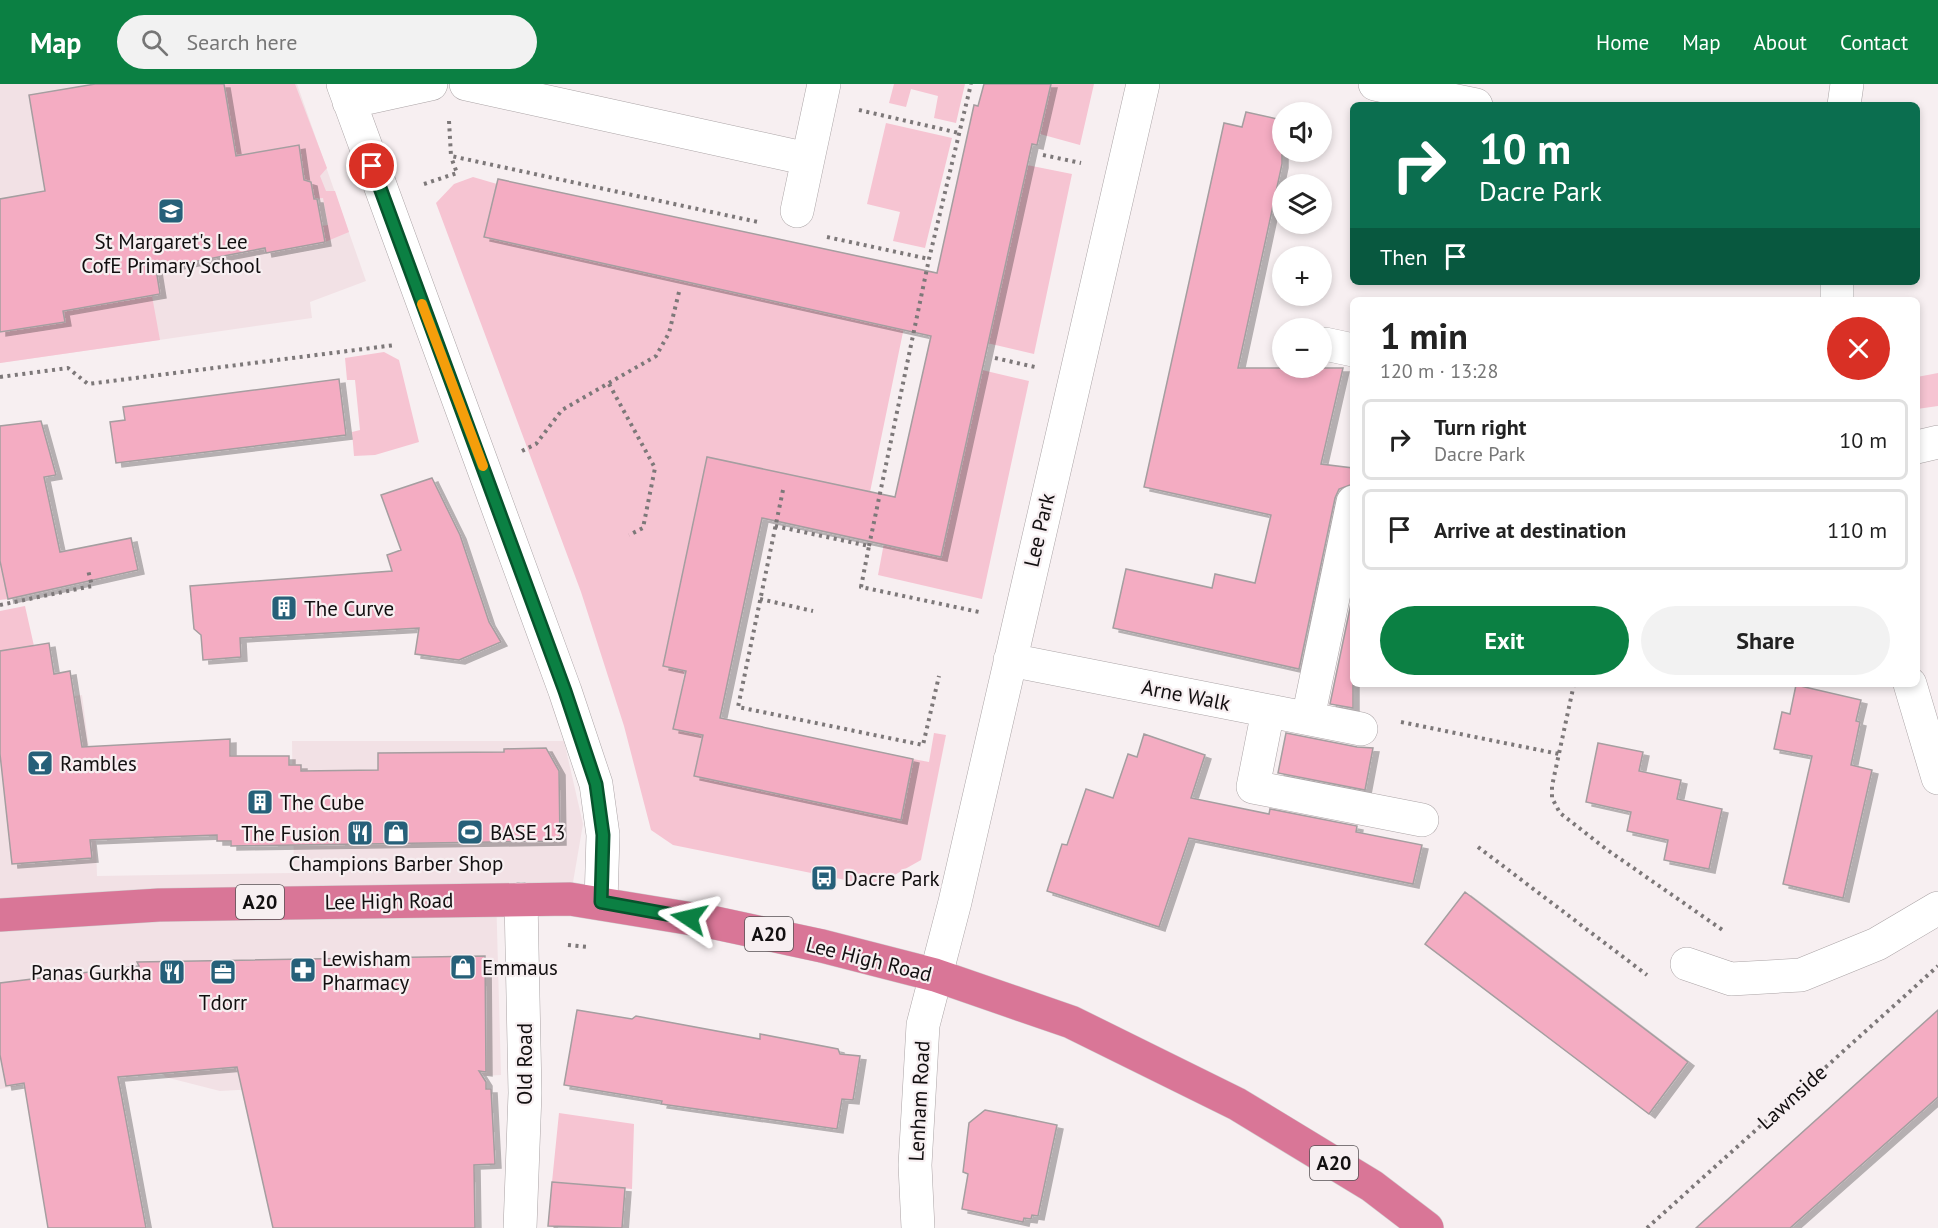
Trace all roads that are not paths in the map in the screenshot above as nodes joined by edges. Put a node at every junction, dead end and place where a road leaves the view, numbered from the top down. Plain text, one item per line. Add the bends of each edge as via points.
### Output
1 (430, 84) edge
2 (466, 84) edge
3 (1143, 84) edge
4 (1375, 84) edge
5 (1847, 84) edge
6 (822, 92) edge
7 (346, 93) edge
8 (1462, 102) edge
9 (1844, 102) edge
10 (808, 159) junction
11 (797, 211) dead end
12 (1938, 442) edge
13 (1920, 446) edge
14 (1350, 516) edge
15 (1010, 660) junction
16 (1911, 687) edge
17 (1268, 711) junction
18 (1308, 718) junction
19 (1361, 729) road end
20 (1938, 778) edge
21 (1422, 820) dead end
22 (521, 899) junction
23 (601, 902) junction
24 (1938, 908) edge
25 (0, 915) edge
26 (1687, 964) road end
27 (935, 975) junction
28 (520, 1228) edge
29 (918, 1228) edge
30 (1427, 1228) edge

1 - 7 street
2 - 10 street
3 - 15 street, Lee Park
4 - 8 street
5 - 9 street
6 - 10 street
7 - 23 street via 596,784 603,835
10 - 11 street
12 - 13 street
14 - 18 street
15 - 17 street, Arne Walk
15 - 27 street, Lee Park
16 - 20 street
17 - 18 street, Arne Walk
17 - 21 street via 1253,787
18 - 19 street, Arne Walk
22 - 23 highway, Lee High Road / A20
22 - 25 highway, Lee High Road / A20 via 159,905
22 - 28 street, Old Road via 525,1093
23 - 27 highway, Lee High Road / A20 via 744,929
24 - 26 street via 1877,944 1800,975 1731,979
27 - 29 street, Lenham Road via 922,1036 915,1165
27 - 30 highway, Lee High Road / A20 via 1071,1022 1237,1104 1371,1185

